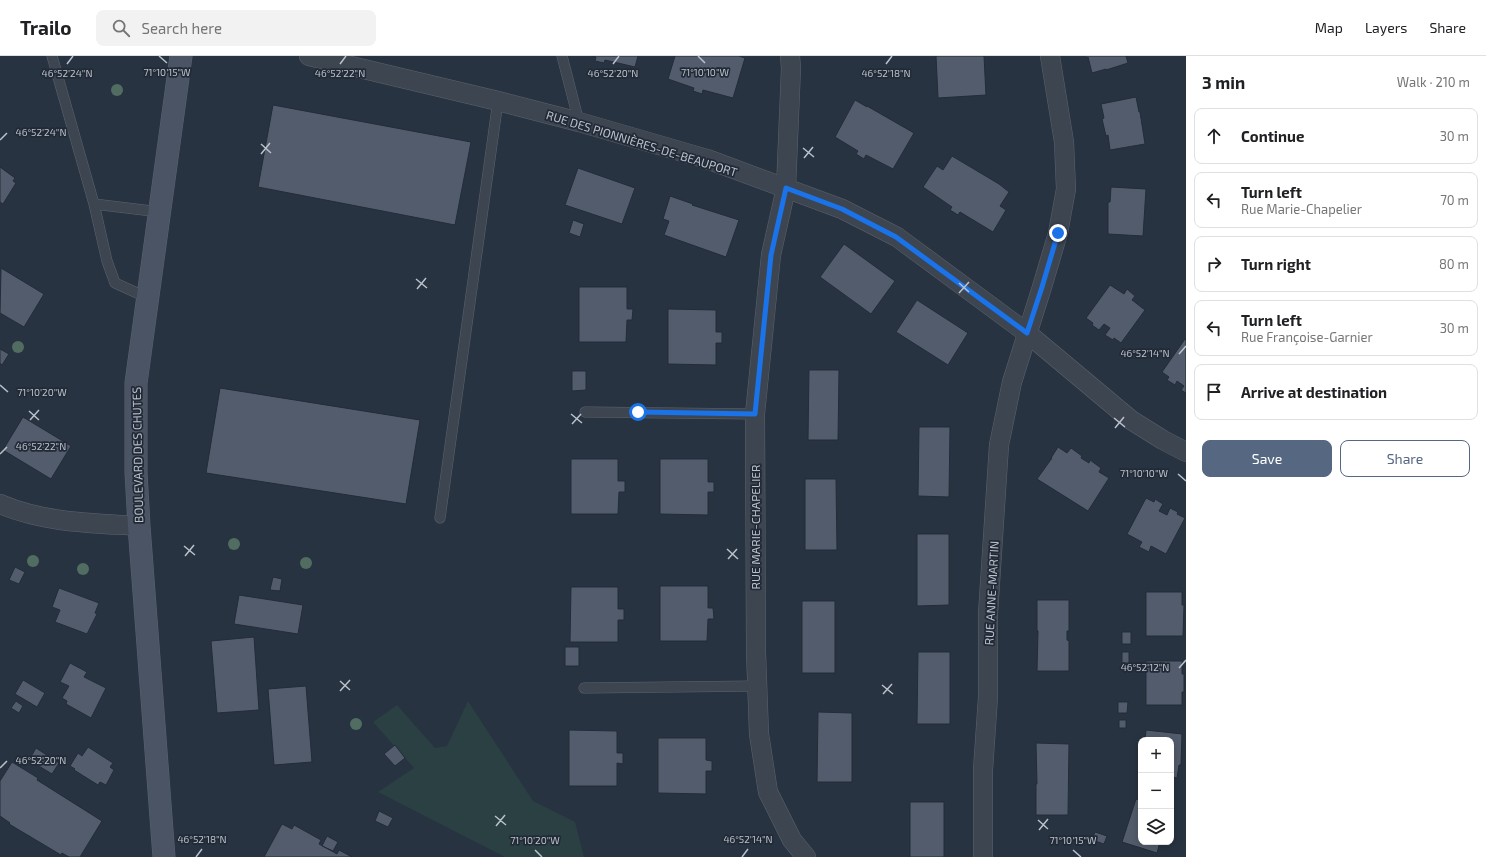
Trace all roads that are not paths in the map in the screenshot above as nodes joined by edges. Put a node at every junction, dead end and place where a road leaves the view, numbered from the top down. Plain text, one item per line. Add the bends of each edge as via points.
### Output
1 (52, 56) edge
2 (181, 56) edge
3 (309, 56) edge
4 (562, 56) edge
5 (790, 56) edge
6 (1050, 56) edge
7 (498, 101) junction
8 (579, 122) junction
9 (786, 188) junction
10 (94, 204) junction
11 (160, 212) junction
12 (148, 298) junction
13 (1027, 333) junction
14 (585, 412) dead end
15 (755, 414) junction
16 (1186, 452) edge
17 (0, 504) edge
18 (440, 518) dead end
19 (139, 526) junction
20 (758, 686) junction
21 (584, 688) dead end
22 (164, 857) edge
23 (806, 857) edge
24 (983, 857) edge

1 - 10 lane
2 - 11 street, BOULEVARD DES CHUTES
3 - 7 street, RUE DES PIONNIÈRES-DE-BEAUPORT
4 - 8 lane
5 - 9 street, RUE MARIE-CHAPELIER
6 - 13 street, RUE ANNE-MARTIN via 1064,142 1066,189 1058,233
7 - 8 street, RUE DES PIONNIÈRES-DE-BEAUPORT
7 - 18 lane
8 - 9 street, RUE DES PIONNIÈRES-DE-BEAUPORT via 707,160
9 - 13 street, RUE DES PIONNIÈRES-DE-BEAUPORT via 842,209 896,237
9 - 15 street, RUE MARIE-CHAPELIER via 771,255
10 - 11 lane
10 - 12 lane via 107,261 115,283
11 - 12 street, BOULEVARD DES CHUTES
12 - 19 street, BOULEVARD DES CHUTES via 136,383
13 - 16 street, RUE DES PIONNIÈRES-DE-BEAUPORT via 1131,420
13 - 24 street, RUE ANNE-MARTIN via 1012,382 999,444 988,614
14 - 15 lane
15 - 20 street, RUE MARIE-CHAPELIER via 754,535
17 - 19 street via 18,512 60,521
19 - 22 street, BOULEVARD DES CHUTES
20 - 21 lane
20 - 23 street, RUE MARIE-CHAPELIER via 759,734 768,792 792,840

